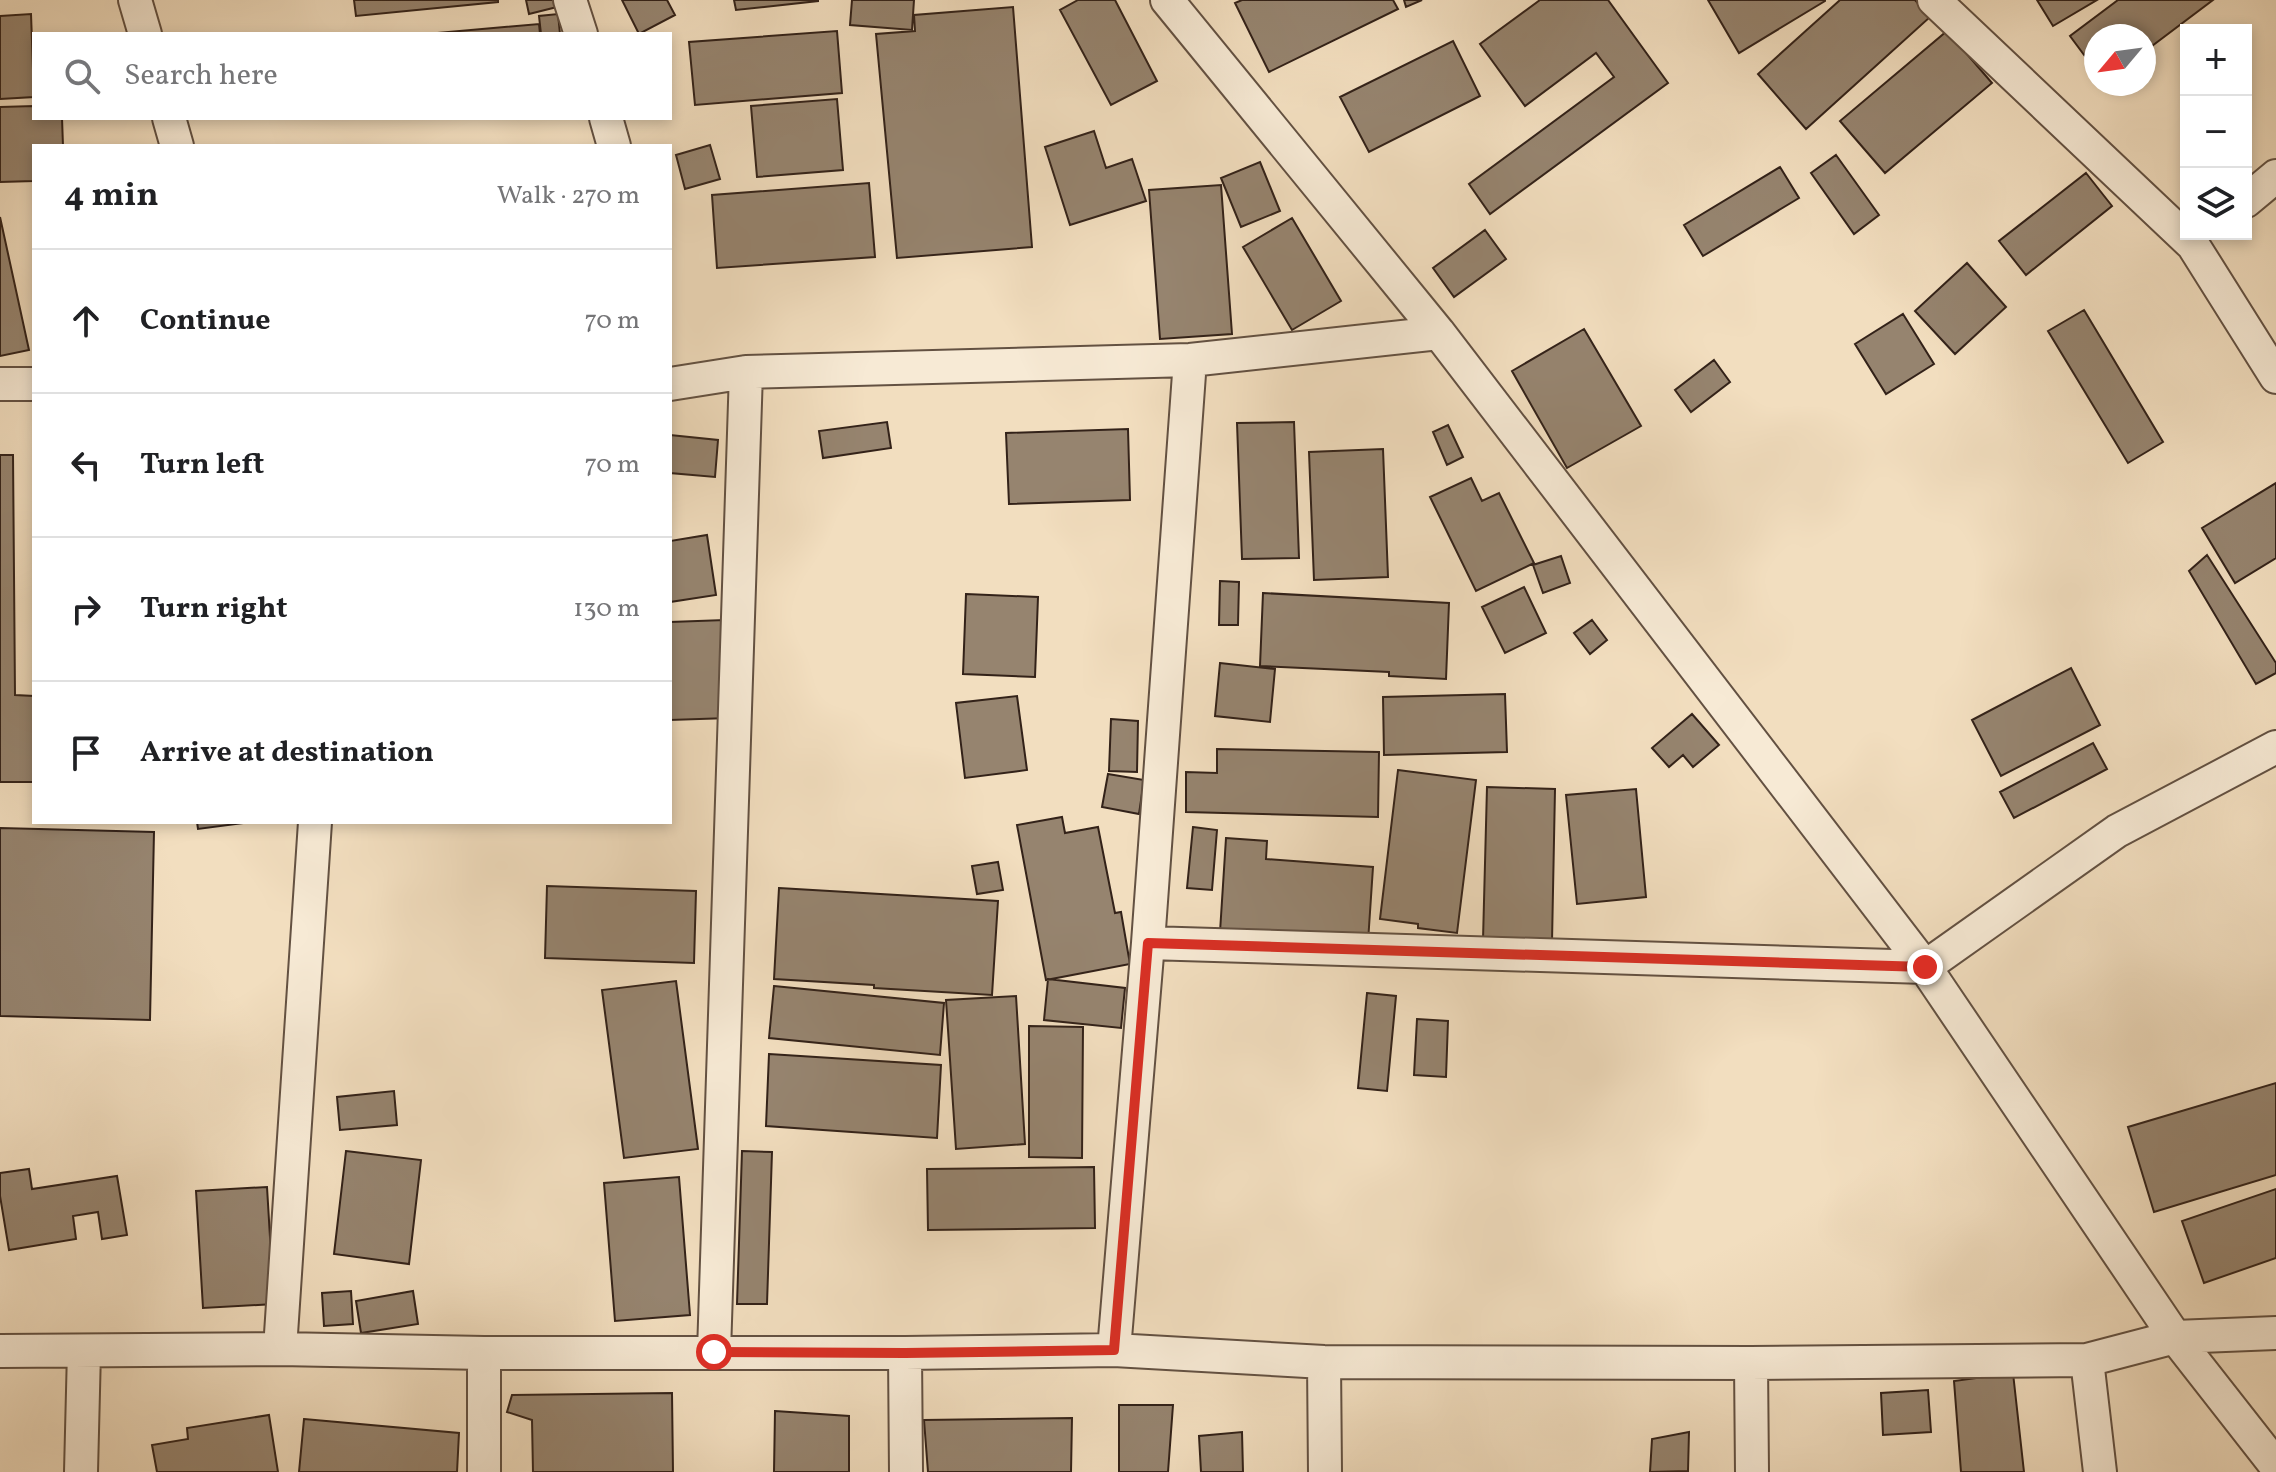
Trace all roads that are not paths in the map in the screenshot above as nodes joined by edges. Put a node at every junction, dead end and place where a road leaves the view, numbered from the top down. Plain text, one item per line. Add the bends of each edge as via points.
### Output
1 (135, 0) edge
2 (570, 0) edge
3 (1167, 0) edge
4 (1934, 0) edge
5 (144, 32) edge
6 (580, 32) edge
7 (170, 120) edge
8 (607, 120) edge
9 (176, 144) edge
10 (613, 144) edge
11 (2276, 176) edge
12 (2252, 196) edge
13 (2180, 222) edge
14 (2200, 240) edge
15 (1439, 333) junction
16 (1190, 360) junction
17 (746, 372) junction
18 (2276, 377) edge
19 (0, 384) edge
20 (32, 384) edge
21 (672, 384) edge
22 (2276, 747) edge
23 (315, 824) edge
24 (1148, 943) junction
25 (1925, 967) junction
26 (2276, 1333) edge
27 (2175, 1337) junction
28 (280, 1349) junction
29 (1114, 1350) junction
30 (0, 1351) edge
31 (84, 1351) junction
32 (714, 1352) junction
33 (484, 1353) junction
34 (905, 1353) junction
35 (2087, 1360) junction
36 (1324, 1362) junction
37 (1751, 1363) junction
38 (2276, 1466) edge
39 (81, 1472) edge
40 (484, 1472) edge
41 (906, 1472) edge
42 (1325, 1472) edge
43 (1752, 1472) edge
44 (2100, 1472) edge

1 - 5 street
2 - 6 street
3 - 15 street
4 - 13 street
7 - 9 street
8 - 10 street
11 - 12 street
14 - 18 street
15 - 16 street
15 - 25 street
16 - 17 street
16 - 24 street
17 - 21 street
17 - 32 street
19 - 20 street
22 - 25 street via 2117,831
23 - 28 street
24 - 25 street
24 - 29 street
25 - 27 street
26 - 27 street
27 - 35 street
27 - 38 street
28 - 31 street
28 - 33 street
29 - 34 street
29 - 36 street
30 - 31 street
31 - 39 street
32 - 33 street
32 - 34 street
33 - 40 street
34 - 41 street
35 - 37 street
35 - 44 street
36 - 37 street
36 - 42 street
37 - 43 street

